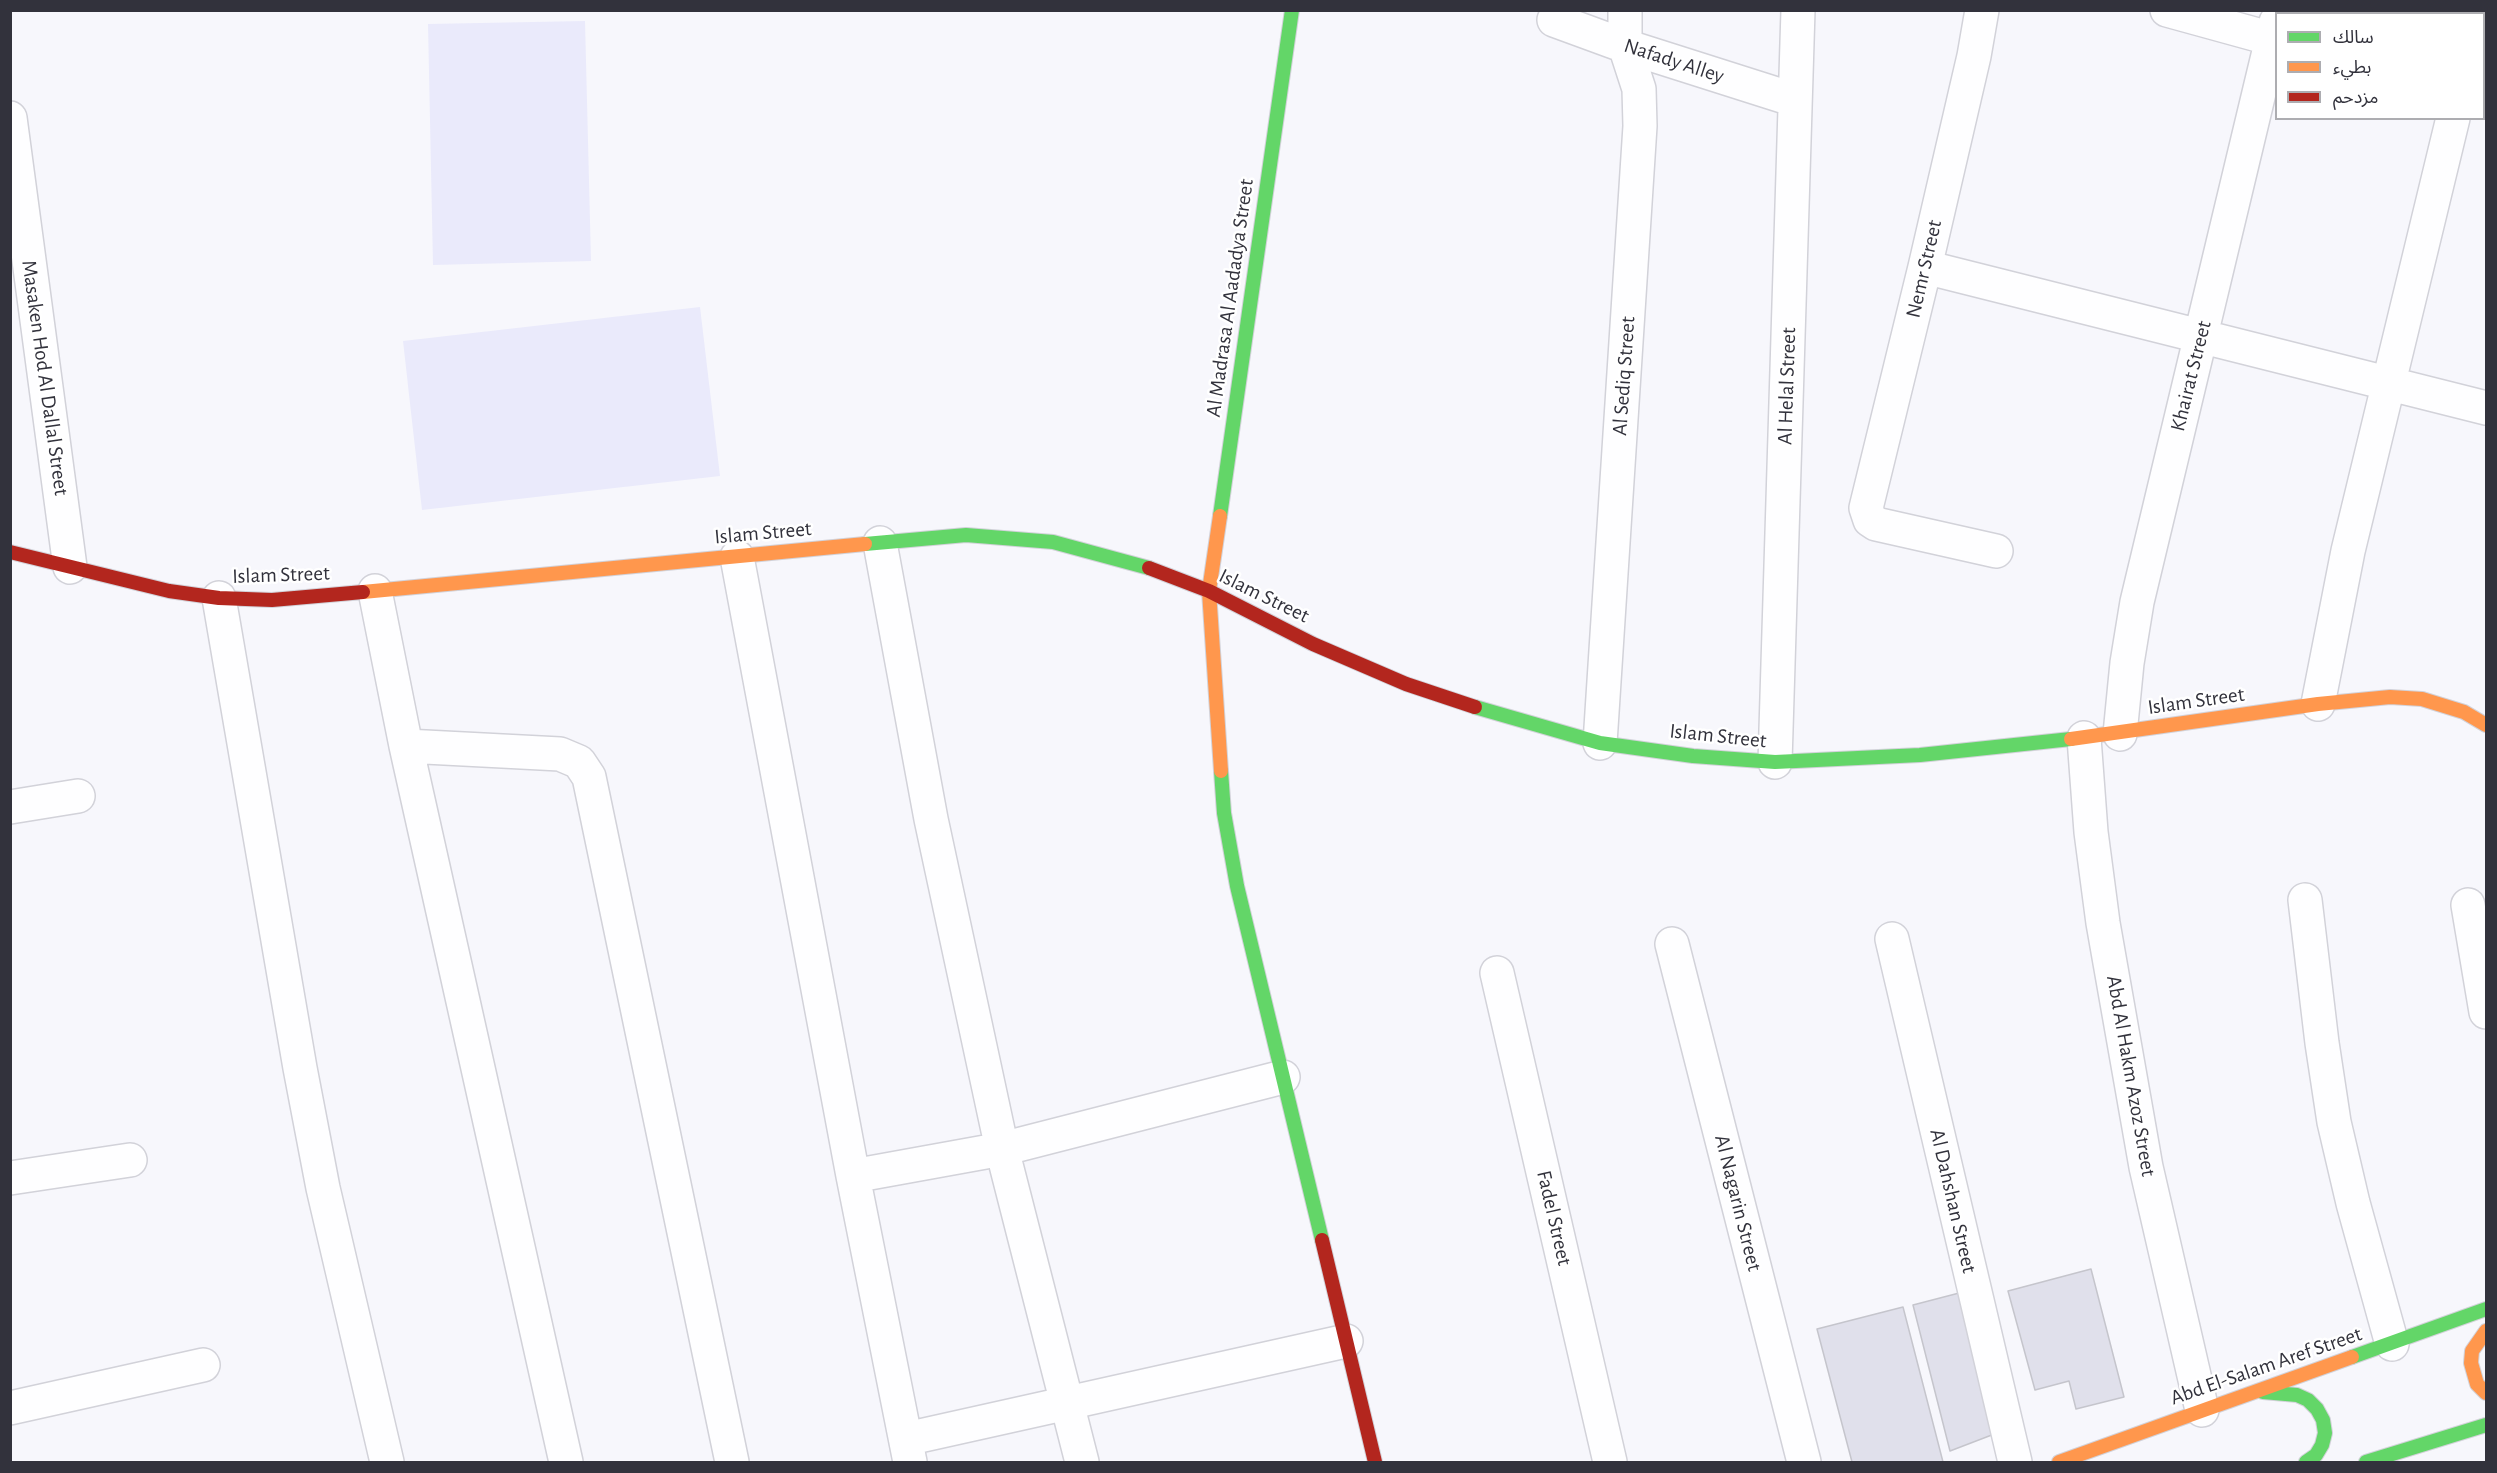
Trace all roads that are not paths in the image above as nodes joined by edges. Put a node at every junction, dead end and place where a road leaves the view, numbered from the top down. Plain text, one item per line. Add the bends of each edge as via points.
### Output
1 (1292, 10) edge
2 (1625, 10) edge
3 (1798, 10) edge
4 (1982, 10) edge
5 (2167, 10) edge
6 (1554, 20) dead end
7 (2275, 25) edge
8 (2275, 33) edge
9 (1625, 46) junction
10 (1795, 100) junction
11 (10, 118) edge
12 (2453, 120) edge
13 (1924, 267) junction
14 (2200, 338) junction
15 (2387, 384) junction
16 (2487, 408) edge
17 (880, 543) junction
18 (1996, 551) dead end
19 (10, 552) edge
20 (737, 556) junction
21 (70, 567) junction
22 (375, 591) junction
23 (1209, 591) junction
24 (219, 598) junction
25 (2318, 704) junction
26 (2487, 724) edge
27 (2120, 734) junction
28 (2084, 738) junction
29 (1600, 743) junction
30 (406, 746) junction
31 (1775, 762) junction
32 (78, 796) dead end
33 (10, 807) edge
34 (2305, 900) dead end
35 (2468, 905) dead end
36 (1892, 939) dead end
37 (1672, 944) dead end
38 (1497, 973) dead end
39 (2487, 1012) edge
40 (1283, 1077) junction
41 (1002, 1149) junction
42 (130, 1160) dead end
43 (853, 1176) junction
44 (10, 1178) edge
45 (2487, 1309) edge
46 (2487, 1331) edge
47 (1346, 1341) junction
48 (2392, 1344) junction
49 (203, 1365) dead end
50 (2260, 1392) junction
51 (2487, 1393) edge
52 (1066, 1402) junction
53 (10, 1408) edge
54 (2202, 1410) junction
55 (2487, 1425) edge
56 (908, 1451) edge
57 (387, 1462) edge
58 (566, 1462) edge
59 (732, 1462) edge
60 (1082, 1462) edge
61 (1375, 1462) edge
62 (1610, 1462) edge
63 (1804, 1462) edge
64 (2015, 1462) edge
65 (2059, 1462) edge
66 (2306, 1462) edge
67 (2366, 1462) edge

1 - 23 street, Al Madrasa Al Aadadya Street
2 - 9 street, Al Sediq Street
3 - 10 street, Al Helal Street
4 - 13 street, Nemr Street
5 - 7 street
6 - 9 street, Nafady Alley
8 - 14 street, Khairat Street
9 - 10 street, Nafady Alley
9 - 29 street, Al Sediq Street via 1639,89 1640,126
10 - 31 street, Al Helal Street
11 - 21 street, Masaken Hod Al Dallal Street
12 - 15 street
13 - 14 street
13 - 18 street, Nemr Street via 1866,508 1876,524
14 - 15 street
14 - 27 street, Khairat Street via 2137,602
15 - 16 street
15 - 25 street
17 - 20 street, Islam Street
17 - 23 street, Islam Street via 966,535 1053,542 1136,563
17 - 41 street via 931,819
19 - 21 street, Islam Street
20 - 22 street, Islam Street
20 - 43 street
21 - 24 street, Islam Street via 169,591
22 - 24 street, Islam Street via 272,600
22 - 30 street
23 - 29 street, Islam Street via 1313,644 1406,684
23 - 40 street, Al Madrasa Al Aadadya Street via 1224,813 1237,886
24 - 57 street via 308,1112
25 - 26 street, Islam Street via 2390,697 2422,699
25 - 27 street, Islam Street
27 - 28 street, Islam Street
28 - 31 street, Islam Street via 1920,755
28 - 54 street, Abd Al Hakm Azoz Street via 2103,923 2146,1167
29 - 31 street, Islam Street
30 - 58 street
30 - 59 street via 560,754 579,762 589,777
32 - 33 street
34 - 48 street via 2334,1122
35 - 39 street
36 - 64 street, Al Dahshan Street
37 - 63 street, Al Nagarin Street
38 - 62 street, Fadel Street
40 - 41 street
40 - 47 street, Al Madrasa Al Aadadya Street
41 - 43 street
41 - 52 street
42 - 44 street
43 - 56 street
45 - 48 street, Abd El-Salam Aref Street
46 - 51 street via 2472,1352 2470,1363 2476,1384
47 - 52 street
47 - 61 street, Al Madrasa Al Aadadya Street
48 - 50 street, Abd El-Salam Aref Street
49 - 53 street
50 - 54 street, Abd El-Salam Aref Street
50 - 66 street via 2297,1395 2317,1408 2325,1433 2316,1455
52 - 56 street
52 - 60 street
54 - 65 street, Abd El-Salam Aref Street
55 - 67 street

